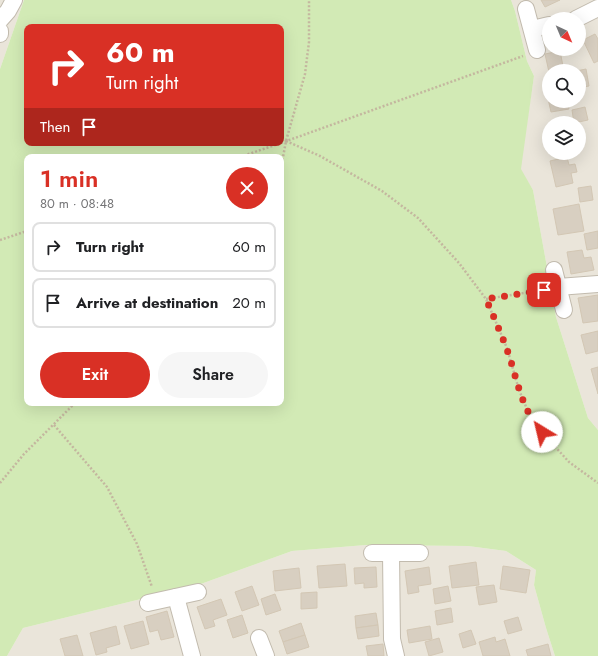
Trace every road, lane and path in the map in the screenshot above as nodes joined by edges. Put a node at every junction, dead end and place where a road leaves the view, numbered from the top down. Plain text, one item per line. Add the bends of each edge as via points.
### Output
1 (14, 0) edge
2 (308, 0) edge
3 (598, 8) edge
4 (526, 10) dead end
5 (586, 14) edge
6 (0, 20) edge
7 (542, 27) edge
8 (532, 29) junction
9 (537, 50) joint
10 (286, 141) junction
11 (272, 146) edge
12 (249, 154) edge
13 (284, 154) edge
14 (24, 232) edge
15 (0, 240) edge
16 (554, 270) dead end
17 (598, 284) edge
18 (558, 287) junction
19 (486, 299) junction
20 (564, 310) dead end
21 (72, 406) edge
22 (54, 425) junction
23 (0, 482) edge
24 (598, 483) edge
25 (372, 553) dead end
26 (391, 553) junction
27 (420, 553) dead end
28 (198, 592) dead end
29 (176, 597) junction
30 (152, 602) joint
31 (259, 638) dead end
32 (192, 656) edge
33 (266, 656) edge
34 (396, 656) edge

1 - 6 street
2 - 10 path via 309,42 305,74
3 - 5 street
4 - 8 street
7 - 8 street
8 - 9 street
9 - 10 path
10 - 13 path
10 - 19 path via 320,156 382,190 418,218 459,263
11 - 12 path
14 - 15 path
16 - 18 street
17 - 18 street
18 - 19 path
18 - 20 street
19 - 24 path via 507,348 519,390 532,422 569,462
21 - 22 path
22 - 23 path
22 - 30 path via 107,487 137,544
25 - 26 street
26 - 27 street
26 - 34 street via 392,639
28 - 29 street
29 - 30 street
29 - 32 street
31 - 33 street

